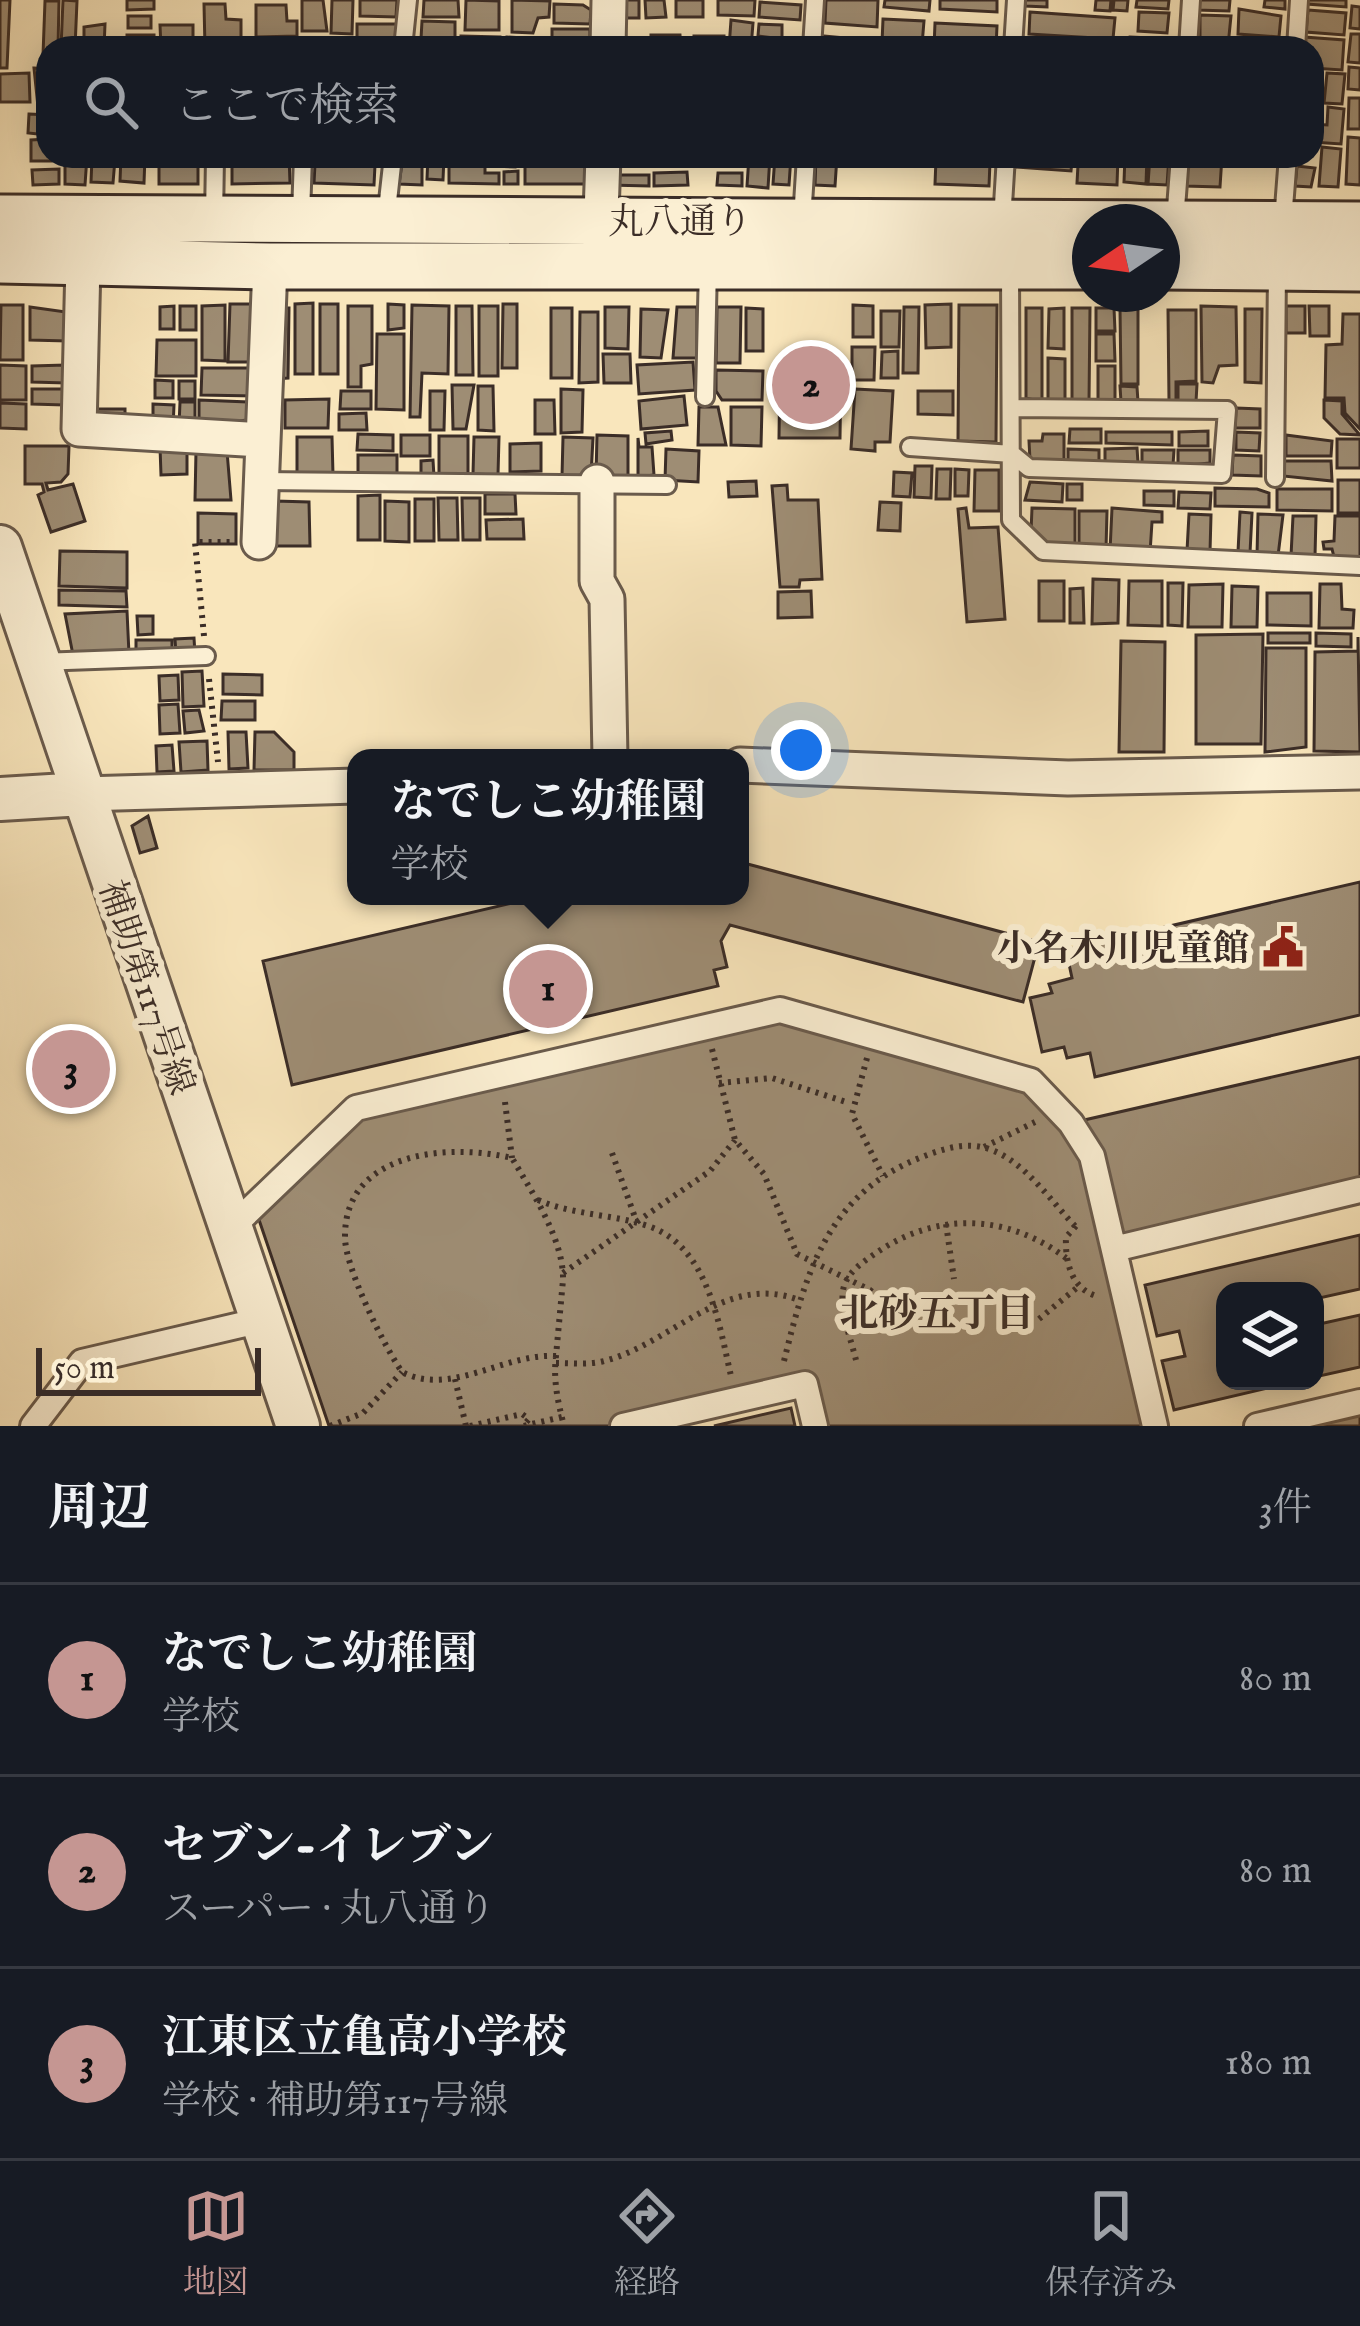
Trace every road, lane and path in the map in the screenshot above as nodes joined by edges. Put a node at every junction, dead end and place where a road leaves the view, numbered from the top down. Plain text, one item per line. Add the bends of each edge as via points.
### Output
1 (408, 0) edge
2 (609, 0) edge
3 (815, 0) edge
4 (1016, 0) edge
5 (1191, 0) edge
6 (1299, 0) edge
7 (405, 36) edge
8 (608, 36) edge
9 (813, 36) edge
10 (1014, 36) edge
11 (1189, 36) edge
12 (1297, 36) edge
13 (215, 168) edge
14 (303, 168) edge
15 (392, 168) edge
16 (603, 168) edge
17 (805, 168) edge
18 (1005, 168) edge
19 (1179, 168) edge
20 (1287, 168) edge
21 (1176, 204) edge
22 (0, 218) edge
23 (214, 220) junction
24 (301, 220) junction
25 (386, 220) junction
26 (601, 220) junction
27 (802, 220) junction
28 (1002, 221) junction
29 (1072, 221) edge
30 (1180, 223) edge
31 (1360, 225) edge
32 (1280, 245) junction
33 (0, 260) edge
34 (83, 262) junction
35 (1180, 263) edge
36 (269, 266) junction
37 (599, 266) junction
38 (708, 266) junction
39 (1010, 266) junction
40 (1072, 266) edge
41 (1360, 268) edge
42 (705, 397) dead end
43 (1012, 408) junction
44 (262, 440) junction
45 (910, 447) dead end
46 (1012, 454) junction
47 (1275, 478) dead end
48 (260, 481) junction
49 (597, 482) junction
50 (667, 485) dead end
51 (259, 542) dead end
52 (0, 547) edge
53 (1360, 566) edge
54 (206, 656) dead end
55 (38, 662) junction
56 (610, 749) edge
57 (749, 765) edge
58 (1360, 772) edge
59 (347, 786) edge
60 (83, 794) junction
61 (0, 799) edge
62 (706, 1027) junction
63 (875, 1034) junction
64 (499, 1075) junction
65 (719, 1083) junction
66 (850, 1104) junction
67 (1058, 1110) junction
68 (735, 1140) junction
69 (984, 1147) junction
70 (612, 1153) dead end
71 (512, 1158) junction
72 (883, 1176) junction
73 (1360, 1190) edge
74 (535, 1199) junction
75 (1106, 1216) junction
76 (637, 1224) junction
77 (946, 1225) junction
78 (1076, 1226) junction
79 (231, 1228) junction
80 (1114, 1249) junction
81 (1066, 1258) junction
82 (810, 1264) junction
83 (563, 1273) junction
84 (954, 1280) dead end
85 (846, 1281) junction
86 (1079, 1286) junction
87 (1124, 1292) junction
88 (799, 1300) junction
89 (715, 1306) junction
90 (894, 1309) dead end
91 (1039, 1319) dead end
92 (262, 1320) junction
93 (555, 1360) junction
94 (856, 1360) dead end
95 (402, 1372) junction
96 (455, 1379) junction
97 (776, 1390) junction
98 (737, 1400) junction
99 (1360, 1402) edge
100 (563, 1422) edge
101 (533, 1424) edge
102 (33, 1426) edge
103 (298, 1426) edge
104 (330, 1426) edge
105 (468, 1426) edge
106 (623, 1426) edge
107 (815, 1426) edge
108 (1155, 1426) edge
109 (1257, 1426) edge

1 - 7 lane
2 - 8 street
3 - 9 lane
4 - 10 lane
5 - 11 lane
6 - 12 lane
13 - 23 lane
14 - 24 lane
15 - 25 lane
16 - 26 street
17 - 27 lane
18 - 28 lane
19 - 21 lane
20 - 32 lane
22 - 23 main road, 丸八通り
23 - 24 main road, 丸八通り
24 - 25 main road, 丸八通り
25 - 26 main road, 丸八通り
26 - 27 main road, 丸八通り
26 - 37 street
27 - 28 main road, 丸八通り
28 - 29 main road, 丸八通り
30 - 32 main road, 丸八通り
31 - 32 main road, 丸八通り
32 - 35 main road, 丸八通り
32 - 41 main road, 丸八通り
32 - 47 lane
33 - 34 main road, 丸八通り
34 - 36 main road, 丸八通り
34 - 44 street via 79,429
36 - 37 main road, 丸八通り
36 - 44 street
37 - 38 main road, 丸八通り
38 - 39 main road, 丸八通り
38 - 42 lane
39 - 40 main road, 丸八通り
39 - 43 lane
43 - 46 lane
43 - 46 lane via 1227,410 1222,474 1029,468
44 - 48 street
45 - 46 lane
46 - 53 lane via 1011,520 1043,551
48 - 49 lane
48 - 51 street
49 - 50 lane
49 - 56 street
52 - 55 street, 補助第117号線
54 - 55 lane
55 - 60 street, 補助第117号線
57 - 58 street via 1068,778
59 - 60 street
60 - 61 street
60 - 79 street, 補助第117号線
62 - 63 street via 780,1010
62 - 64 street
62 - 65 path
63 - 66 path
63 - 67 street via 1031,1082
64 - 71 path
64 - 79 street via 356,1108
65 - 66 path via 772,1078
65 - 68 path
66 - 72 path
67 - 69 path
67 - 75 street via 1092,1156
68 - 76 path via 710,1172
68 - 82 path via 764,1174 790,1240
69 - 72 path via 937,1151
69 - 78 path via 1016,1164
70 - 76 path
71 - 74 path
71 - 95 path via 428,1153 380,1170 356,1192 344,1239
72 - 82 path via 847,1206
73 - 80 street
74 - 76 path
74 - 83 path
75 - 78 path
75 - 80 street
76 - 83 path
76 - 89 path via 674,1241
77 - 81 path via 1011,1226
77 - 84 path
77 - 85 path via 883,1248
78 - 81 path via 1066,1237
79 - 92 street, 補助第117号線
80 - 87 street
81 - 86 path
82 - 85 path
82 - 88 path
83 - 93 path
85 - 90 path
85 - 94 path
86 - 87 path via 1090,1295
86 - 91 path
87 - 108 street
88 - 89 path via 759,1292
88 - 97 path
89 - 93 path via 607,1361
89 - 98 path
92 - 102 street via 82,1362
92 - 103 street, 補助第117号線
93 - 96 path via 514,1358
93 - 100 path
95 - 96 path
95 - 104 path via 363,1413
96 - 105 path
97 - 98 street
97 - 107 street via 806,1384
98 - 106 street
99 - 109 street
100 - 101 path
101 - 105 path via 523,1426 529,1419 522,1414

